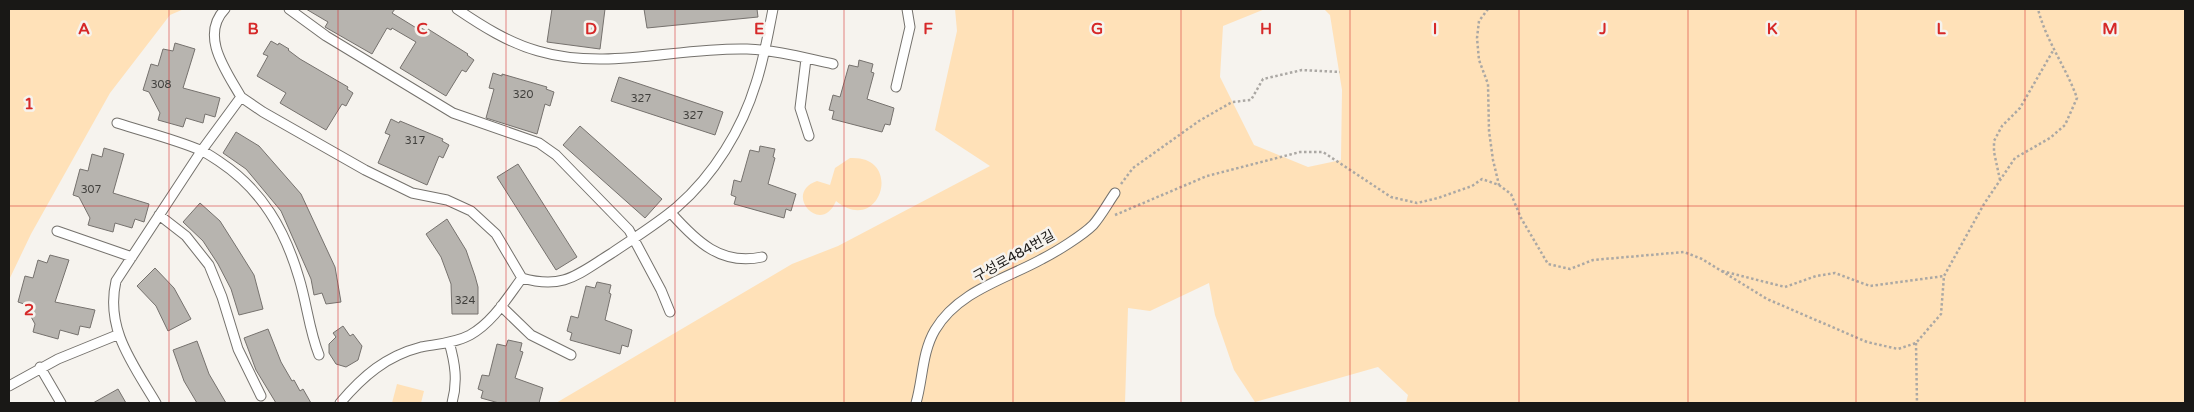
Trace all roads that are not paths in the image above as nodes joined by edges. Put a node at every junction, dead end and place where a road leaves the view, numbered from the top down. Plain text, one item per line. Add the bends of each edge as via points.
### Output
1 (225, 9) edge
2 (289, 9) edge
3 (457, 9) edge
4 (773, 9) edge
5 (907, 9) edge
6 (764, 50) junction
7 (806, 59) junction
8 (833, 64) dead end
9 (896, 88) dead end
10 (241, 97) junction
11 (117, 123) dead end
12 (809, 136) dead end
13 (202, 150) junction
14 (1115, 193) road end
15 (671, 213) junction
16 (159, 215) junction
17 (57, 231) dead end
18 (634, 239) junction
19 (132, 257) junction
20 (762, 257) dead end
21 (522, 278) junction
22 (501, 306) junction
23 (670, 312) dead end
24 (117, 335) junction
25 (449, 342) junction
26 (319, 355) dead end
27 (571, 355) dead end
28 (40, 367) junction
29 (9, 386) edge
30 (261, 396) dead end
31 (61, 403) edge
32 (156, 403) edge
33 (340, 403) edge
34 (452, 403) edge
35 (916, 403) edge

1 - 10 lane via 216,23 214,38 219,56
2 - 18 lane via 326,36 453,113 547,148 624,224
3 - 6 lane via 502,36 552,55 610,60 716,50
4 - 6 lane
5 - 9 lane via 910,26
6 - 7 lane
6 - 15 lane via 751,97 729,144 704,179
7 - 8 lane
7 - 12 lane via 800,108
10 - 13 lane
10 - 21 lane via 365,170 412,193 447,200 470,211 496,234
11 - 13 lane
13 - 16 lane
13 - 26 lane via 243,178 276,220 298,274
14 - 35 lane, 구성로484번길 via 1093,225 1042,259 982,288 943,319 926,353
15 - 18 lane
15 - 20 lane via 697,238 723,255 743,259
16 - 19 lane
16 - 30 lane via 186,236 208,265 238,349
17 - 19 lane
18 - 21 lane via 566,280 542,282
18 - 23 lane
19 - 24 lane via 116,281 112,297
21 - 22 lane
22 - 25 lane via 478,330
22 - 27 lane via 531,335
24 - 28 lane
24 - 32 lane
25 - 33 lane via 407,351 388,361 359,380
25 - 34 lane via 456,380
28 - 29 lane
28 - 31 lane

